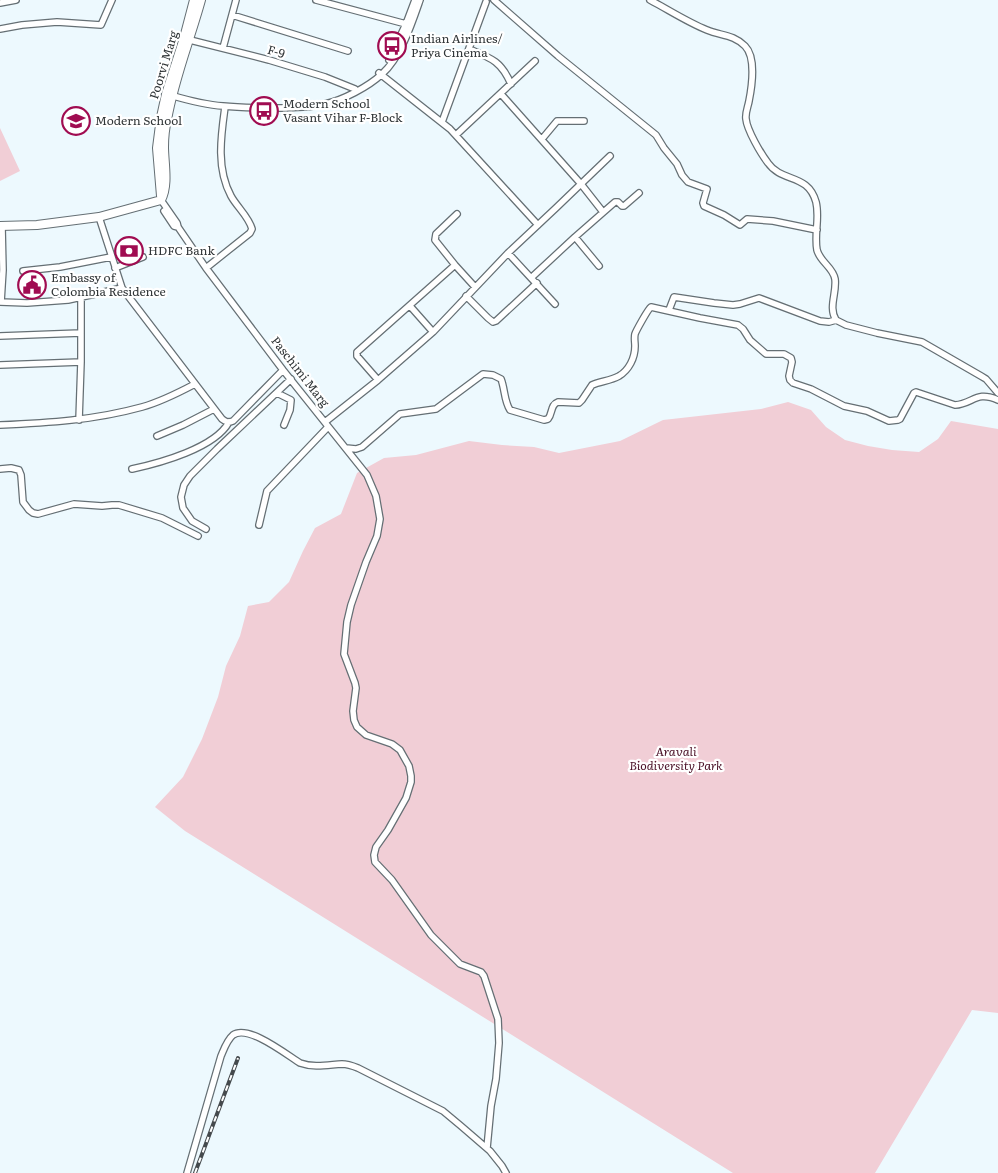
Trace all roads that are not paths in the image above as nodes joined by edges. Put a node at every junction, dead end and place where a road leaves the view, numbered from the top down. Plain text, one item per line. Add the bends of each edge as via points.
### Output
1 (16, 0) edge
2 (112, 0) edge
3 (194, 0) edge
4 (201, 0) edge
5 (236, 0) edge
6 (316, 0) edge
7 (415, 0) edge
8 (420, 0) edge
9 (494, 0) edge
10 (650, 0) edge
11 (486, 2) dead end
12 (0, 3) edge
13 (232, 15) junction
14 (406, 24) junction
15 (0, 29) edge
16 (187, 39) junction
17 (223, 48) junction
18 (469, 49) junction
19 (348, 51) dead end
20 (535, 61) dead end
21 (380, 74) junction
22 (512, 84) junction
23 (355, 89) junction
24 (169, 93) junction
25 (501, 94) junction
26 (225, 106) junction
27 (584, 121) dead end
28 (442, 122) junction
29 (456, 136) junction
30 (542, 139) junction
31 (610, 156) dead end
32 (581, 184) junction
33 (639, 193) dead end
34 (160, 201) junction
35 (603, 212) junction
36 (457, 214) dead end
37 (99, 217) junction
38 (538, 225) junction
39 (1, 226) edge
40 (817, 230) junction
41 (575, 236) junction
42 (508, 252) junction
43 (143, 256) dead end
44 (111, 257) junction
45 (455, 265) junction
46 (599, 266) dead end
47 (115, 268) junction
48 (206, 268) junction
49 (2, 270) edge
50 (23, 271) dead end
51 (532, 277) junction
52 (537, 283) junction
53 (475, 287) junction
54 (122, 288) junction
55 (466, 296) junction
56 (81, 297) junction
57 (1, 302) edge
58 (556, 304) dead end
59 (410, 306) junction
60 (669, 310) junction
61 (836, 320) junction
62 (433, 332) junction
63 (81, 333) junction
64 (0, 336) edge
65 (81, 362) junction
66 (0, 364) edge
67 (283, 370) junction
68 (291, 380) junction
69 (378, 380) junction
70 (195, 384) junction
71 (998, 393) edge
72 (277, 394) junction
73 (998, 400) edge
74 (214, 409) junction
75 (78, 420) junction
76 (229, 422) junction
77 (0, 425) edge
78 (284, 425) dead end
79 (326, 425) junction
80 (157, 436) dead end
81 (345, 448) junction
82 (0, 469) edge
83 (132, 469) dead end
84 (259, 525) dead end
85 (206, 529) dead end
86 (198, 536) dead end
87 (487, 1148) junction
88 (187, 1173) edge
89 (506, 1173) edge

1 - 12 street
2 - 15 street via 101,25 56,22
3 - 16 main road, Poorvi Marg
4 - 16 main road, Poorvi Marg
5 - 13 street
6 - 14 street
7 - 14 street
8 - 21 street via 404,41 392,63
9 - 40 street via 656,134 688,182 707,189 704,206 740,225 747,219 764,220
10 - 40 street via 708,31 732,37 748,50 752,65 746,116 748,128 768,164 777,172 802,182 812,192 818,212
11 - 18 street
13 - 17 street
13 - 19 street
14 - 21 street
16 - 17 street, F-9
16 - 24 main road, Poorvi Marg
17 - 23 street, F-9
18 - 22 street via 498,63
18 - 28 street
20 - 22 street
21 - 23 street
21 - 26 street via 359,90 327,104 304,107
21 - 28 street
22 - 25 street
23 - 24 street via 337,99 307,104 222,104
24 - 26 street via 201,103
24 - 34 main road, Poorvi Marg via 161,117 157,148
25 - 29 street
25 - 30 street
26 - 48 street via 222,174 232,198 252,229
27 - 30 street via 557,121
28 - 29 street
29 - 38 street
30 - 32 street
31 - 32 street, Paschimi Marg
32 - 35 street
32 - 38 street, Paschimi Marg
33 - 35 street via 624,206 616,202
34 - 37 main road
34 - 48 street, Paschimi Marg via 174,226
35 - 41 street
36 - 45 street via 434,237
37 - 39 main road
37 - 44 street
38 - 42 street, Paschimi Marg
39 - 49 street
40 - 61 street via 818,253 835,280 833,312
41 - 46 street
41 - 51 street
42 - 51 street
42 - 53 street, Paschimi Marg
43 - 47 street
44 - 47 street
44 - 50 street via 60,268
45 - 53 street
45 - 59 street
47 - 54 street
48 - 67 street, Paschimi Marg
49 - 57 street
51 - 52 street
52 - 55 street via 493,322
52 - 58 street
53 - 55 street, Paschimi Marg
54 - 56 street
54 - 70 street
55 - 62 street, Paschimi Marg
56 - 57 street via 54,302
56 - 63 street
59 - 62 street
59 - 69 street via 357,353
60 - 61 street via 673,297 733,305 759,298 824,322
60 - 73 street via 738,325 766,354 784,354 791,358 789,376 793,383 844,406 867,411 889,421 900,419 916,392 955,404 983,396
60 - 81 street via 649,308 635,335 634,359 622,374 592,385 579,403 555,403 548,419 510,410 501,379 483,374 436,410 400,414 362,447
61 - 71 street via 922,342 986,379
62 - 69 street, Paschimi Marg
63 - 64 street
63 - 65 street
65 - 66 street
65 - 75 street
67 - 68 street, Paschimi Marg
67 - 76 street
68 - 72 street
68 - 79 street, Paschimi Marg
69 - 79 street, Paschimi Marg
70 - 74 street
70 - 75 street via 143,407
72 - 78 street via 291,400
72 - 85 street via 217,449 184,485 183,508 192,521
74 - 76 street
74 - 80 street
75 - 77 street
76 - 83 street via 223,431 196,448
79 - 81 street
79 - 84 street via 267,491
81 - 87 street via 372,484 380,520 347,622 344,654 355,683 354,720 366,735 400,750 411,776 406,798 376,847 375,862 392,880 431,935 460,964 484,976 498,1019 499,1043
82 - 86 street via 20,470 24,506 33,513 41,514 74,504 119,505 162,518
87 - 88 street via 442,1111 358,1068 342,1064 305,1065 251,1034 238,1033 229,1040 221,1056
87 - 89 street

